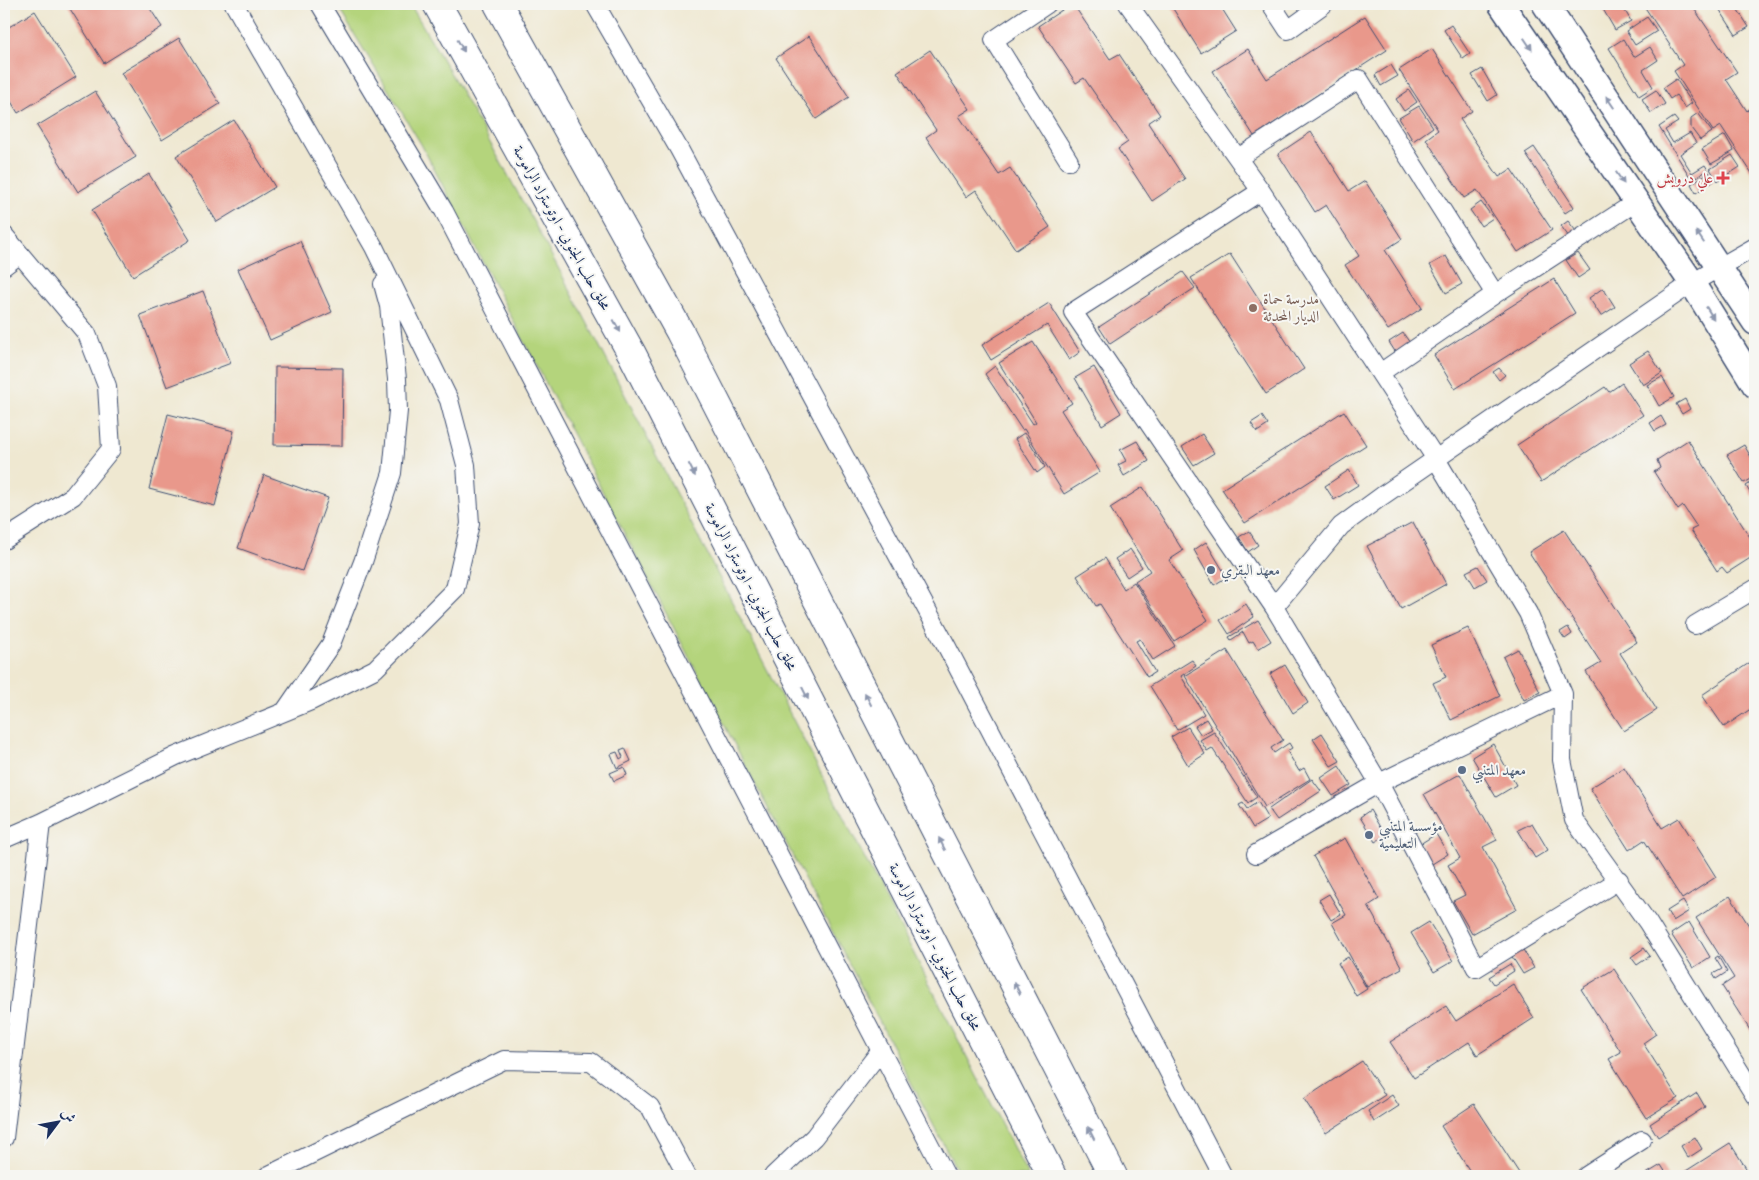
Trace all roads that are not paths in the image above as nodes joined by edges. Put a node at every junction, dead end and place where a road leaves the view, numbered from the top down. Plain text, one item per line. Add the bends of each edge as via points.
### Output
1 (234, 4) edge
2 (320, 4) edge
3 (437, 4) edge
4 (498, 4) edge
5 (595, 4) edge
6 (1047, 4) edge
7 (1128, 4) edge
8 (1271, 4) edge
9 (1324, 4) edge
10 (1501, 4) edge
11 (1545, 4) edge
12 (1238, 158) junction
13 (1069, 161) dead end
14 (1261, 191) junction
15 (1636, 202) junction
16 (4, 235) edge
17 (1755, 247) edge
18 (374, 248) junction
19 (20, 254) junction
20 (4, 266) edge
21 (1720, 268) junction
22 (1692, 283) junction
23 (1495, 294) junction
24 (1755, 322) edge
25 (1380, 373) junction
26 (1755, 385) edge
27 (1436, 459) junction
28 (4, 540) edge
29 (1755, 589) edge
30 (1274, 608) junction
31 (1695, 625) dead end
32 (1564, 694) junction
33 (285, 712) junction
34 (1379, 783) junction
35 (41, 823) junction
36 (4, 838) edge
37 (1256, 854) dead end
38 (1619, 880) junction
39 (881, 1050) junction
40 (1755, 1096) edge
41 (4, 1138) edge
42 (1642, 1140) dead end
43 (267, 1176) edge
44 (687, 1176) edge
45 (773, 1176) edge
46 (946, 1176) edge
47 (1052, 1176) edge
48 (1113, 1176) edge
49 (1223, 1176) edge
50 (1586, 1176) edge

1 - 18 street
2 - 39 street via 444,211
3 -> 47 highway, محلق حلب الجنوبي - اوتوستراد الراموسة via 632,354
48 -> 4 highway via 680,332
5 - 49 street via 679,149 947,647
6 - 13 street via 994,40
7 - 12 street
8 - 9 street via 1288,30
10 -> 15 main road
21 -> 11 main road
12 - 14 street
12 - 23 street via 1359,79
14 - 25 street
14 - 30 street via 1074,312
15 - 22 main road
15 - 23 street
16 - 19 street
17 - 21 street
18 - 33 street via 389,306 397,379 398,411 392,473 363,562 331,644
18 - 33 street via 450,400 466,465 470,524 455,589 375,669
19 - 20 street
19 - 28 street via 88,334 107,386 111,449 74,496
21 - 22 street
21 - 24 main road
22 -> 26 main road
22 - 27 street
23 - 25 street
25 - 27 street
27 - 30 street via 1341,526
27 - 32 street via 1528,613
29 - 31 street
30 - 34 street
32 - 34 street
32 - 38 street via 1562,760 1574,820
33 - 35 street via 176,756
34 - 37 street
34 - 38 street via 1476,968
35 - 36 street
35 - 41 street
38 - 40 street
39 - 45 street via 814,1137
39 - 46 street
42 - 50 street
43 - 44 street via 504,1060 591,1062 650,1107

